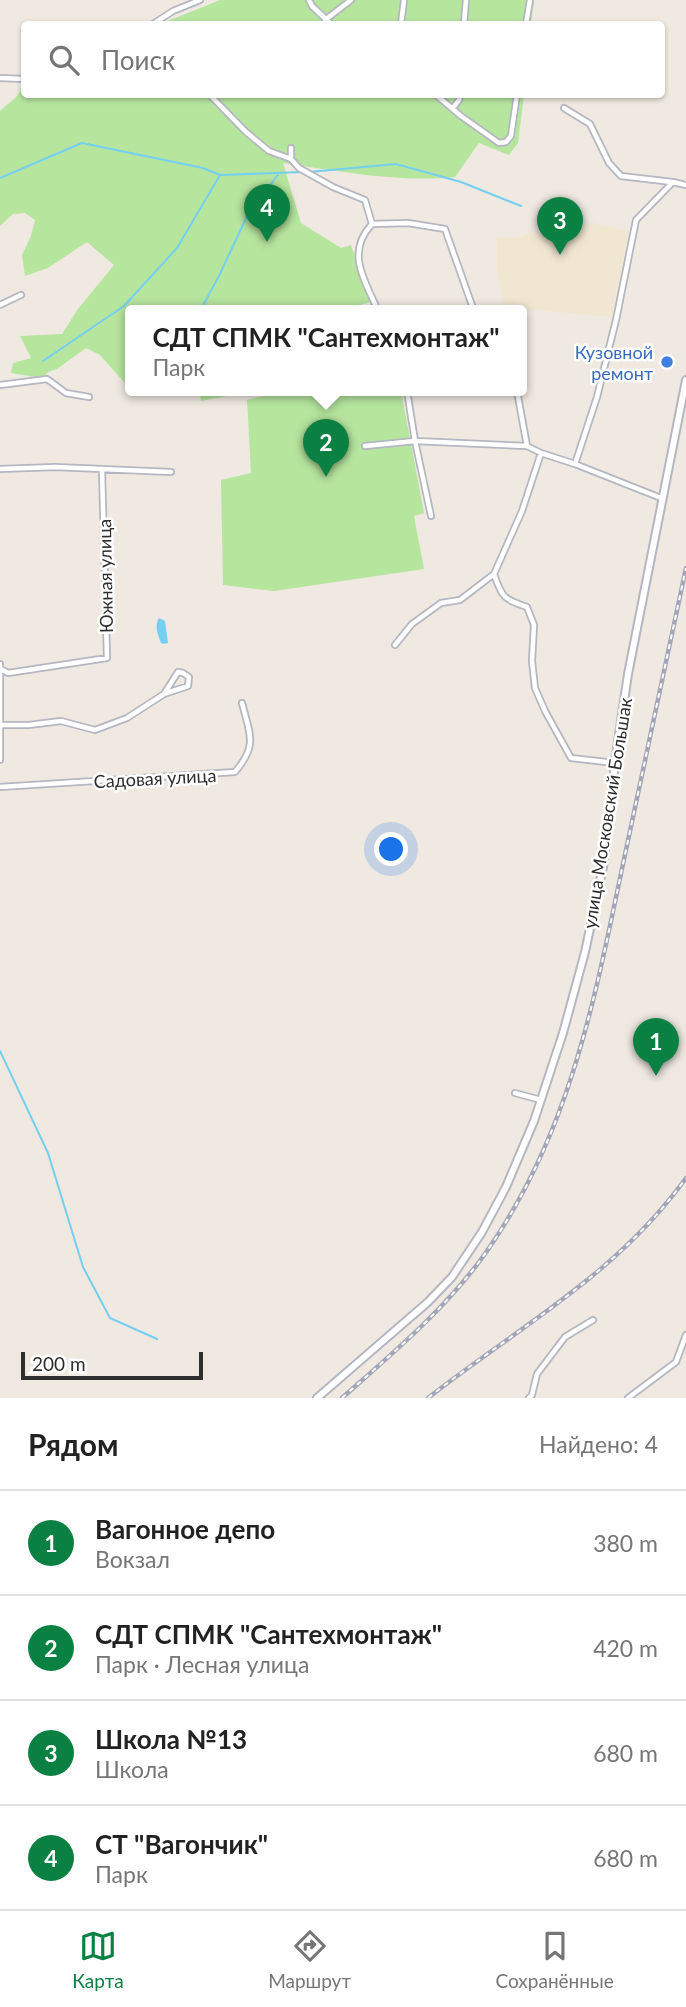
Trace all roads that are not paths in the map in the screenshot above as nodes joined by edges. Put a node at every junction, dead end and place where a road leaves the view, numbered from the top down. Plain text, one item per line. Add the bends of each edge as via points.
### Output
1 (200, 0) edge
2 (309, 0) edge
3 (351, 0) edge
4 (404, 0) edge
5 (466, 0) edge
6 (530, 0) edge
7 (324, 20) edge
8 (158, 21) edge
9 (401, 21) edge
10 (464, 21) edge
11 (526, 21) edge
12 (0, 78) edge
13 (21, 79) edge
14 (213, 98) edge
15 (440, 98) edge
16 (460, 98) edge
17 (516, 98) edge
18 (453, 108) junction
19 (564, 108) dead end
20 (291, 148) dead end
21 (291, 159) junction
22 (673, 182) junction
23 (686, 185) edge
24 (372, 224) junction
25 (21, 295) dead end
26 (0, 305) edge
27 (375, 305) edge
28 (472, 305) edge
29 (686, 380) edge
30 (0, 385) edge
31 (408, 396) edge
32 (518, 396) edge
33 (89, 397) dead end
34 (415, 441) junction
35 (365, 446) dead end
36 (527, 446) junction
37 (541, 453) junction
38 (575, 464) junction
39 (0, 469) edge
40 (102, 470) junction
41 (171, 472) dead end
42 (661, 498) junction
43 (432, 516) dead end
44 (494, 574) junction
45 (395, 645) dead end
46 (1, 667) edge
47 (8, 673) junction
48 (1, 679) edge
49 (164, 694) junction
50 (242, 704) dead end
51 (1, 725) edge
52 (0, 760) edge
53 (615, 763) junction
54 (0, 787) edge
55 (515, 1093) dead end
56 (541, 1100) junction
57 (593, 1320) dead end
58 (686, 1335) edge
59 (317, 1398) edge
60 (529, 1398) edge
61 (628, 1398) edge

1 - 8 street
2 - 7 street
3 - 7 street
4 - 9 street
5 - 10 street
6 - 11 street
12 - 13 street
14 - 21 street via 269,151
15 - 18 street
16 - 18 street
17 - 18 street via 506,142 490,138
19 - 22 street via 590,124 609,163 621,176
20 - 21 street
21 - 24 street via 322,181 365,200
22 - 23 street
22 - 38 street via 636,220 597,397
24 - 27 street via 361,235 357,261
24 - 28 street via 444,229
25 - 26 street
29 - 42 street, улица Московский Большак
30 - 33 street via 47,379 66,393
31 - 34 street
32 - 36 street
34 - 35 street
34 - 36 street
34 - 43 street
36 - 37 street
37 - 38 street
37 - 44 street
38 - 42 street
39 - 40 street
40 - 41 street
40 - 47 street, Южная улица via 107,658
42 - 53 street, улица Московский Большак
44 - 45 street via 460,600 441,603 412,624
44 - 53 street via 500,592 527,607 534,625 535,688 571,758
46 - 47 street
46 - 48 street
47 - 48 street
48 - 51 street
49 - 49 street via 188,686 189,677 177,672
49 - 51 street via 127,719 95,730 61,721
50 - 54 street, Садовая улица via 251,738 246,759 235,772
51 - 52 street
53 - 56 street, улица Московский Большак via 603,867 585,952
55 - 56 street
56 - 59 street, улица Московский Большак via 506,1187 452,1277
57 - 60 street via 565,1337 537,1374
58 - 61 street via 676,1362

